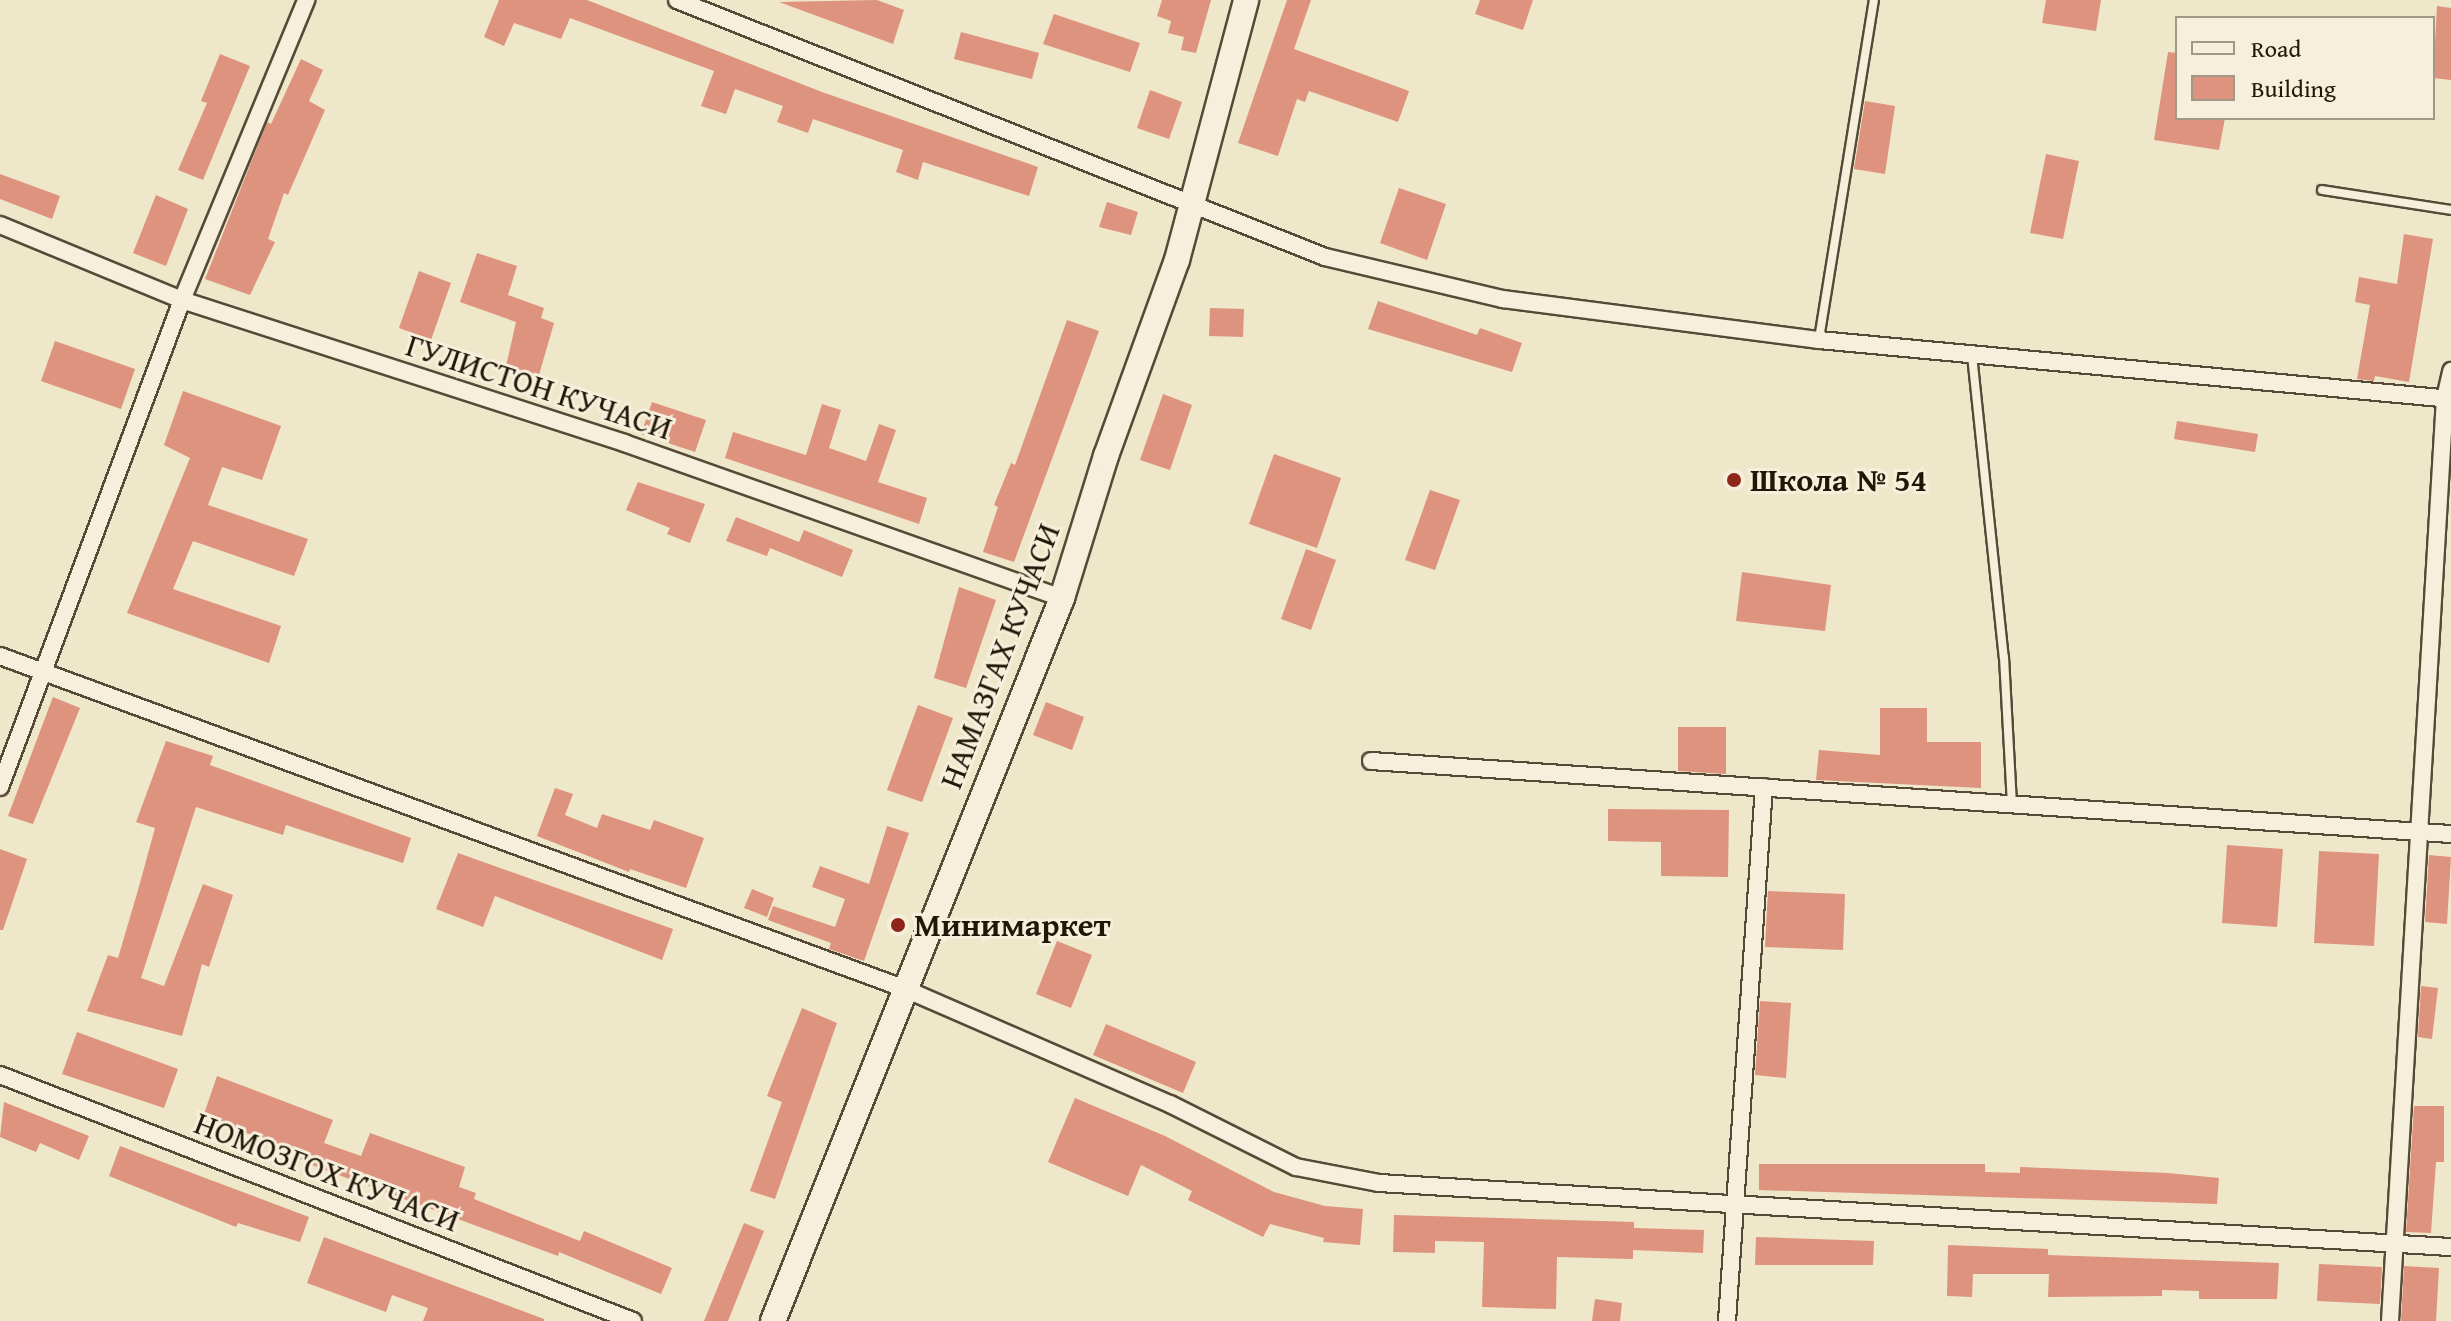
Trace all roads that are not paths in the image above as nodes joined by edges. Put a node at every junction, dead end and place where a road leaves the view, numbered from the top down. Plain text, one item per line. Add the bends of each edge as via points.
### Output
1 (306, 0) edge
2 (677, 0) edge
3 (1246, 0) edge
4 (1874, 0) edge
5 (2322, 190) dead end
6 (1191, 207) junction
7 (2451, 210) edge
8 (0, 225) edge
9 (182, 300) junction
10 (1819, 340) junction
11 (1972, 354) junction
12 (2451, 371) edge
13 (2448, 399) edge
14 (1062, 598) junction
15 (0, 656) edge
16 (42, 671) junction
17 (1371, 761) dead end
18 (0, 787) edge
19 (1764, 787) junction
20 (2012, 804) junction
21 (2419, 831) junction
22 (2451, 834) edge
23 (903, 988) junction
24 (0, 1075) edge
25 (1733, 1204) junction
26 (2395, 1244) junction
27 (2451, 1247) edge
28 (633, 1321) edge
29 (773, 1321) edge
30 (1727, 1321) edge
31 (2390, 1321) edge

1 - 9 street
2 - 6 street
3 - 6 street, НАМАЗГАХ КУЧАСИ
4 - 10 lane
5 - 7 lane
6 - 10 street via 1325,257 1503,299
6 - 14 street, НАМАЗГАХ КУЧАСИ
8 - 9 street, ГУЛИСТОН КУЧАСИ
9 - 14 street, ГУЛИСТОН КУЧАСИ via 624,443
9 - 16 street
10 - 11 street
11 - 13 street
11 - 20 lane via 2004,657
12 - 13 street
13 - 21 street
14 - 23 street, НАМАЗГАХ КУЧАСИ
15 - 16 street
16 - 18 street
16 - 23 street
17 - 19 street
19 - 20 street
19 - 25 street
20 - 21 street
21 - 22 street
21 - 26 street
23 - 25 street via 1170,1104 1296,1167 1379,1183
23 - 29 street, НАМАЗГАХ КУЧАСИ
24 - 28 street, НОМОЗГОХ КУЧАСИ
25 - 26 street
25 - 30 street
26 - 27 street
26 - 31 street

